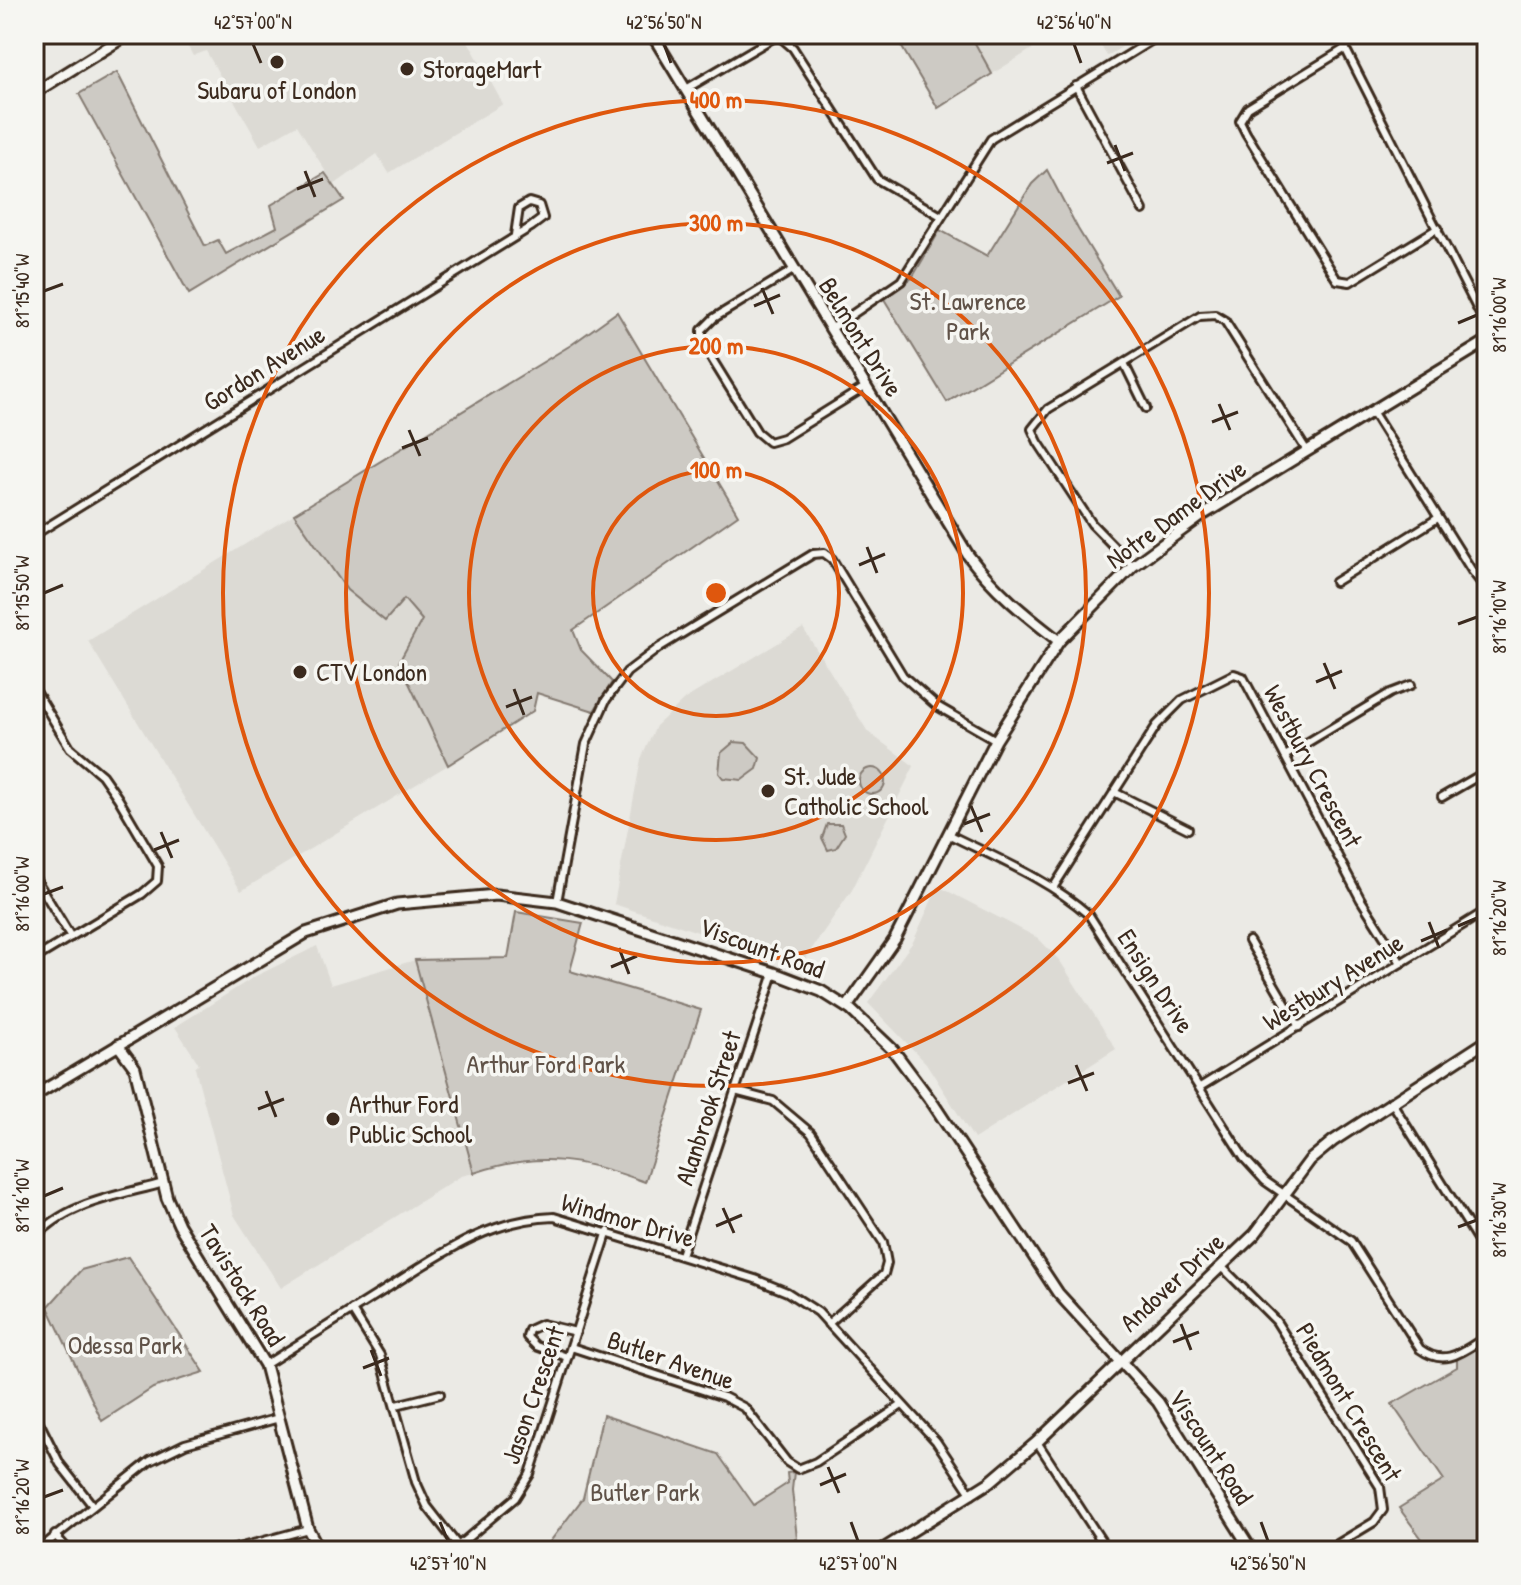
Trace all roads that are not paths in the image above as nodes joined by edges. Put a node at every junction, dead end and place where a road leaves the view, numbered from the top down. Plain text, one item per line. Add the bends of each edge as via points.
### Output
1 (129, 34) edge
2 (652, 34) edge
3 (1162, 34) edge
4 (1338, 34) edge
5 (1346, 48) junction
6 (1076, 86) junction
7 (686, 89) junction
8 (34, 93) edge
9 (1143, 210) dead end
10 (941, 216) junction
11 (1438, 228) junction
12 (515, 235) junction
13 (793, 270) junction
14 (1487, 328) edge
15 (831, 329) junction
16 (1487, 341) edge
17 (1124, 363) junction
18 (865, 387) junction
19 (1146, 408) dead end
20 (1372, 411) junction
21 (1307, 451) junction
22 (1438, 518) junction
23 (34, 535) edge
24 (1133, 566) junction
25 (1335, 582) dead end
26 (1487, 590) edge
27 (1059, 641) junction
28 (1411, 685) dead end
29 (34, 688) edge
30 (996, 740) junction
31 (1285, 756) junction
32 (1487, 771) edge
33 (1114, 792) junction
34 (1442, 797) dead end
35 (1188, 829) dead end
36 (950, 835) junction
37 (34, 876) edge
38 (1053, 888) junction
39 (557, 902) junction
40 (1487, 910) edge
41 (71, 937) junction
42 (1249, 941) dead end
43 (34, 959) edge
44 (1401, 963) junction
45 (774, 973) junction
46 (847, 1007) junction
47 (1299, 1027) junction
48 (118, 1045) junction
49 (1485, 1046) edge
50 (1200, 1087) junction
51 (735, 1091) junction
52 (34, 1096) edge
53 (1391, 1101) junction
54 (164, 1183) junction
55 (1286, 1194) junction
56 (608, 1231) junction
57 (34, 1239) edge
58 (681, 1255) junction
59 (1487, 1255) edge
60 (1222, 1267) junction
61 (352, 1310) junction
62 (828, 1324) junction
63 (576, 1332) junction
64 (1487, 1336) edge
65 (571, 1347) junction
66 (567, 1357) junction
67 (1121, 1360) junction
68 (265, 1365) junction
69 (440, 1394) dead end
70 (396, 1405) junction
71 (902, 1405) junction
72 (34, 1412) edge
73 (279, 1418) junction
74 (1037, 1442) junction
75 (972, 1495) junction
76 (93, 1506) junction
77 (308, 1529) junction
78 (55, 1535) junction
79 (460, 1549) edge
80 (37, 1551) edge
81 (69, 1551) edge
82 (227, 1551) edge
83 (320, 1551) edge
84 (880, 1551) edge
85 (1108, 1551) edge
86 (1252, 1551) edge
87 (1326, 1551) edge

1 - 8 street
2 - 7 street, Belmont Drive
3 - 6 street
4 - 5 street
5 - 11 street
5 - 11 street via 1248,108 1240,121 1246,133 1337,280 1350,282
6 - 9 street
6 - 10 street via 991,139
7 - 10 street via 778,35 793,48 877,179
7 - 13 street, Belmont Drive
10 - 15 street via 901,281
11 - 14 street
12 - 12 street, Gordon Avenue via 543,218 539,205 529,202 519,208
12 - 23 street, Gordon Avenue
13 - 15 street, Belmont Drive
13 - 18 street via 714,318 702,330 702,343 757,432 769,442
15 - 18 street, Belmont Drive
16 - 20 street, Notre Dame Drive
17 - 19 street
17 - 21 street via 1200,316 1215,315 1225,321
17 - 24 street via 1048,409 1032,429 1092,524
18 - 27 street, Belmont Drive via 986,579
20 - 21 street, Notre Dame Drive
20 - 22 street
21 - 24 street, Notre Dame Drive via 1204,514
22 - 25 street
22 - 26 street
24 - 27 street, Notre Dame Drive
27 - 30 street, Notre Dame Drive
28 - 31 street
29 - 41 street via 70,748 102,775 158,866 157,881 142,894
30 - 36 street, Notre Dame Drive
30 - 39 street via 919,693 903,676 832,559 813,554 660,647 627,672 606,700 586,744
31 - 33 street, Westbury Crescent via 1243,677 1234,674 1182,700 1157,725
31 - 44 street, Westbury Crescent via 1361,900
32 - 34 street
33 - 35 street
33 - 38 street, Westbury Crescent
36 - 38 street, Ensign Drive
36 - 46 street, Notre Dame Drive via 895,939
37 - 41 street
38 - 50 street, Ensign Drive via 1089,915
39 - 45 street, Viscount Road
39 - 48 street, Viscount Road via 496,895 452,897 356,916 306,933
40 - 44 street, Westbury Avenue
41 - 43 street
42 - 47 street
44 - 47 street, Westbury Avenue
45 - 46 street, Viscount Road
45 - 51 street, Alanbrook Street
46 - 67 street, Viscount Road via 893,1050 1058,1293
47 - 50 street, Westbury Avenue
48 - 52 street, Viscount Road
48 - 54 street, Tavistock Road via 135,1068
49 - 53 street, Andover Drive
50 - 55 street, Ensign Drive via 1244,1158
51 - 58 street, Alanbrook Street
51 - 62 street via 773,1101 811,1133 883,1242 884,1274
53 - 55 street, Andover Drive via 1310,1160
53 - 59 street
54 - 57 street via 69,1210
54 - 68 street, Tavistock Road via 179,1225
55 - 60 street, Andover Drive
55 - 64 street, Ensign Drive via 1351,1241 1420,1349 1434,1360 1448,1359
56 - 58 street, Windmor Drive
56 - 61 street, Windmor Drive via 554,1217 497,1225
56 - 63 street, Jason Crescent
58 - 62 street, Windmor Drive via 787,1292
60 - 67 street, Andover Drive
60 - 87 street, Piedmont Crescent via 1276,1321 1384,1498 1374,1522
61 - 68 street, Windmor Drive
61 - 70 street via 380,1355
62 - 71 street, Windmor Drive
63 - 65 street, Jason Crescent
63 - 66 street via 542,1324 529,1330 527,1337 536,1346
65 - 66 street, Jason Crescent
65 - 71 street, Butler Avenue via 745,1408 798,1469
66 - 79 street, Jason Crescent via 530,1474 515,1498
67 - 74 street, Andover Drive
67 - 86 street, Viscount Road via 1158,1402
68 - 73 street, Tavistock Road
69 - 70 street
70 - 79 street via 416,1482
71 - 75 street, Windmor Drive via 936,1441
72 - 76 street via 60,1464
73 - 76 street via 169,1452
73 - 77 street, Tavistock Road
74 - 75 street, Andover Drive
74 - 85 street
75 - 84 street, Andover Drive
76 - 78 street
77 - 82 street
77 - 83 street, Tavistock Road
78 - 80 street
78 - 81 street

